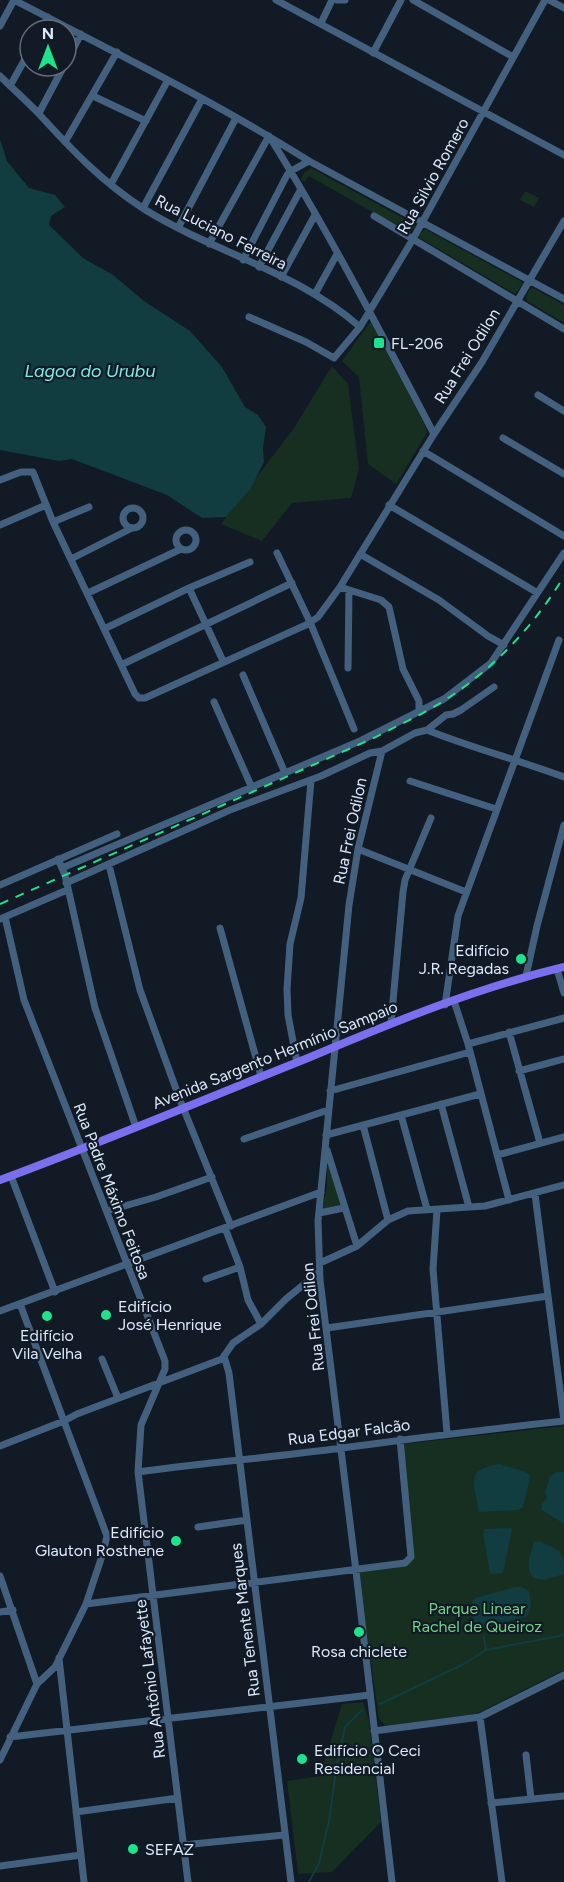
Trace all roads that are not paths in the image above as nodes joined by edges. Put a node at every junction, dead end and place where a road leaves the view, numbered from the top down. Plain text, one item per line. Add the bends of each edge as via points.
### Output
1 (14, 0) edge
2 (276, 0) edge
3 (332, 0) edge
4 (337, 0) edge
5 (345, 0) edge
6 (401, 0) edge
7 (413, 0) edge
8 (547, 0) edge
9 (564, 8) edge
10 (48, 18) edge
11 (321, 23) junction
12 (0, 26) edge
13 (78, 33) edge
14 (81, 34) junction
15 (78, 40) edge
16 (117, 52) junction
17 (373, 53) junction
18 (513, 57) junction
19 (18, 72) edge
20 (0, 76) edge
21 (58, 78) edge
22 (168, 80) junction
23 (10, 86) junction
24 (93, 96) junction
25 (202, 99) junction
26 (483, 112) junction
27 (39, 114) junction
28 (236, 118) junction
29 (146, 121) junction
30 (269, 136) junction
31 (65, 142) junction
32 (564, 154) edge
33 (309, 161) junction
34 (291, 171) junction
35 (111, 184) junction
36 (301, 189) junction
37 (143, 208) junction
38 (315, 215) junction
39 (374, 216) dead end
40 (422, 222) junction
41 (564, 222) edge
42 (178, 228) junction
43 (413, 239) junction
44 (209, 244) junction
45 (338, 254) junction
46 (243, 260) junction
47 (260, 267) junction
48 (280, 277) junction
49 (530, 281) junction
50 (315, 294) junction
51 (564, 299) edge
52 (518, 301) junction
53 (370, 312) junction
54 (249, 317) dead end
55 (360, 327) junction
56 (564, 329) edge
57 (538, 395) dead end
58 (564, 411) edge
59 (434, 434) junction
60 (503, 438) dead end
61 (423, 451) junction
62 (564, 474) edge
63 (0, 480) edge
64 (46, 505) junction
65 (389, 505) junction
66 (88, 507) dead end
67 (53, 522) junction
68 (0, 525) edge
69 (132, 528) dead end
70 (564, 536) edge
71 (181, 549) dead end
72 (277, 553) dead end
73 (360, 554) junction
74 (564, 554) edge
75 (71, 559) junction
76 (250, 562) dead end
77 (292, 583) junction
78 (339, 587) junction
79 (189, 588) junction
80 (349, 590) junction
81 (536, 592) junction
82 (88, 593) junction
83 (309, 622) junction
84 (205, 624) junction
85 (104, 629) junction
86 (559, 640) dead end
87 (504, 645) junction
88 (223, 661) junction
89 (121, 665) junction
90 (348, 668) dead end
91 (243, 675) dead end
92 (494, 687) dead end
93 (214, 702) dead end
94 (422, 706) junction
95 (354, 729) dead end
96 (427, 730) junction
97 (382, 751) junction
98 (515, 759) junction
99 (285, 773) junction
100 (564, 777) edge
101 (311, 780) junction
102 (410, 781) dead end
103 (252, 788) junction
104 (496, 809) junction
105 (430, 818) dead end
106 (564, 825) edge
107 (117, 834) dead end
108 (358, 849) junction
109 (58, 859) junction
110 (109, 865) junction
111 (62, 868) junction
112 (410, 869) junction
113 (0, 885) edge
114 (67, 887) junction
115 (466, 892) junction
116 (3, 918) edge
117 (220, 928) dead end
118 (561, 968) edge
119 (526, 976) junction
120 (564, 993) edge
121 (449, 1003) junction
122 (564, 1018) edge
123 (391, 1023) junction
124 (509, 1032) junction
125 (468, 1044) junction
126 (334, 1047) junction
127 (470, 1052) junction
128 (564, 1059) edge
129 (297, 1062) junction
130 (519, 1071) junction
131 (261, 1076) junction
132 (330, 1091) junction
133 (480, 1094) junction
134 (441, 1104) junction
135 (184, 1108) junction
136 (328, 1110) junction
137 (401, 1115) junction
138 (363, 1125) junction
139 (136, 1127) junction
140 (326, 1135) junction
141 (564, 1137) edge
142 (244, 1139) dead end
143 (540, 1143) junction
144 (326, 1145) junction
145 (81, 1148) junction
146 (497, 1155) junction
147 (11, 1176) junction
148 (212, 1177) junction
149 (0, 1180) edge
150 (564, 1185) edge
151 (321, 1192) junction
152 (535, 1194) junction
153 (509, 1200) junction
154 (469, 1207) junction
155 (344, 1209) junction
156 (427, 1209) junction
157 (437, 1210) junction
158 (107, 1211) junction
159 (319, 1213) junction
160 (388, 1220) junction
161 (228, 1227) junction
162 (357, 1246) junction
163 (320, 1263) junction
164 (126, 1265) junction
165 (240, 1267) junction
166 (319, 1272) junction
167 (206, 1279) dead end
168 (55, 1292) junction
169 (548, 1296) junction
170 (20, 1304) junction
171 (0, 1311) edge
172 (436, 1311) junction
173 (261, 1324) junction
174 (327, 1328) junction
175 (224, 1356) junction
176 (102, 1359) dead end
177 (157, 1384) junction
178 (118, 1398) junction
179 (64, 1421) junction
180 (564, 1421) edge
181 (447, 1433) junction
182 (400, 1439) junction
183 (0, 1446) edge
184 (341, 1448) junction
185 (239, 1459) junction
186 (138, 1472) junction
187 (247, 1520) junction
188 (198, 1527) dead end
189 (356, 1570) junction
190 (0, 1576) edge
191 (255, 1583) junction
192 (153, 1595) junction
193 (86, 1604) junction
194 (13, 1610) junction
195 (0, 1612) edge
196 (60, 1658) junction
197 (564, 1675) edge
198 (37, 1684) junction
199 (370, 1695) junction
200 (269, 1707) junction
201 (480, 1717) junction
202 (169, 1719) junction
203 (66, 1731) junction
204 (374, 1731) junction
205 (10, 1737) junction
206 (526, 1755) dead end
207 (0, 1760) edge
208 (564, 1796) edge
209 (178, 1798) junction
210 (531, 1799) junction
211 (491, 1803) junction
212 (76, 1812) junction
213 (284, 1835) junction
214 (183, 1845) junction
215 (81, 1855) junction
216 (0, 1866) edge
217 (84, 1882) edge
218 (188, 1882) edge
219 (291, 1882) edge
220 (392, 1882) edge
221 (502, 1882) edge

1 - 10 street
1 - 12 street
2 - 11 street
3 - 11 street
4 - 5 street
6 - 17 street
7 - 18 street
8 - 9 street
8 - 18 street, Rua Silvio Romero
11 - 17 street
13 - 14 street
14 - 15 street
14 - 16 street
16 - 22 street
16 - 24 street
17 - 26 street
18 - 26 street, Rua Silvio Romero
19 - 23 street
20 - 23 street, Rua Luciano Ferreira
21 - 27 street
22 - 25 street
22 - 29 street
23 - 27 street, Rua Luciano Ferreira
24 - 29 street
24 - 31 street
25 - 28 street
25 - 37 street
26 - 32 street
26 - 40 street, Rua Silvio Romero
27 - 31 street, Rua Luciano Ferreira
28 - 30 street
28 - 42 street
29 - 35 street
30 - 33 street
30 - 34 street
30 - 44 street
31 - 35 street, Rua Luciano Ferreira
33 - 34 street
33 - 40 street
34 - 36 street
34 - 46 street
35 - 37 street, Rua Luciano Ferreira
36 - 38 street
36 - 47 street
37 - 42 street, Rua Luciano Ferreira
38 - 45 street
38 - 48 street
39 - 43 street
40 - 43 street, Rua Silvio Romero
40 - 49 street
41 - 49 street, Rua Frei Odilon
42 - 44 street, Rua Luciano Ferreira
43 - 52 street
43 - 53 street, Rua Silvio Romero
44 - 46 street, Rua Luciano Ferreira
45 - 50 street
45 - 53 street
46 - 47 street, Rua Luciano Ferreira
47 - 48 street, Rua Luciano Ferreira
48 - 50 street, Rua Luciano Ferreira
49 - 51 street
49 - 52 street, Rua Frei Odilon
50 - 55 street, Rua Luciano Ferreira
52 - 56 street
52 - 59 street, Rua Frei Odilon
53 - 55 street, Rua Silvio Romero
53 - 59 street
54 - 55 street, Rua Silvio Romero via 334,358
57 - 58 street
59 - 61 street, Rua Frei Odilon
60 - 62 street
61 - 65 street, Rua Frei Odilon
61 - 70 street
63 - 64 street, Rua Frei Odilon via 33,472
64 - 67 street, Rua Frei Odilon
64 - 68 street
65 - 73 street, Rua Frei Odilon
65 - 81 street
66 - 67 street
67 - 75 street, Rua Frei Odilon
69 - 75 street
71 - 82 street
72 - 77 street
73 - 78 street, Rua Frei Odilon
73 - 87 street
74 - 81 street
75 - 82 street, Rua Frei Odilon
76 - 79 street
77 - 83 street
77 - 84 street
78 - 80 street
78 - 83 street, Rua Frei Odilon via 318,617
79 - 84 street
79 - 85 street
80 - 90 street
80 - 94 street via 381,600 389,607 403,669
81 - 87 street
82 - 85 street, Rua Frei Odilon
83 - 88 street, Rua Frei Odilon
83 - 95 street
84 - 88 street
84 - 89 street
85 - 89 street, Rua Frei Odilon
86 - 98 street
87 - 94 street via 483,670 444,699
88 - 89 street, Rua Frei Odilon via 145,698 135,694
91 - 99 street
92 - 96 street
93 - 103 street
94 - 99 street via 360,741
96 - 97 street
96 - 98 street
97 - 101 street
97 - 108 street, Rua Frei Odilon
98 - 100 street
98 - 104 street
99 - 103 street
101 - 110 street via 230,810
101 - 129 street via 301,898 290,944 287,989
102 - 104 street
103 - 111 street
104 - 115 street
105 - 112 street
106 - 119 street
107 - 109 street
108 - 112 street
108 - 126 street, Rua Frei Odilon
109 - 111 street
109 - 113 street
110 - 114 street
110 - 135 street via 140,990
111 - 114 street
112 - 115 street
112 - 123 street via 403,892
114 - 116 street
114 - 139 street via 95,1008
115 - 121 street via 458,916
116 - 145 street, Rua Padre Máximo Feitosa via 24,1000
117 - 131 street
118 - 119 main road, Avenida Sargento Hermínio Sampaio
118 - 120 street
119 - 121 main road, Avenida Sargento Hermínio Sampaio
121 - 123 main road, Avenida Sargento Hermínio Sampaio
121 - 125 street
122 - 124 street
123 - 126 main road, Avenida Sargento Hermínio Sampaio
124 - 125 street
124 - 130 street
125 - 127 street
126 - 129 main road, Avenida Sargento Hermínio Sampaio
126 - 132 street, Rua Frei Odilon
127 - 132 street
127 - 133 street
128 - 130 street
129 - 131 main road, Avenida Sargento Hermínio Sampaio
130 - 143 street
131 - 135 main road, Avenida Sargento Hermínio Sampaio
132 - 136 street, Rua Frei Odilon
133 - 134 street
133 - 146 street
134 - 137 street
134 - 154 street
135 - 139 main road, Avenida Sargento Hermínio Sampaio
135 - 148 street
136 - 140 street, Rua Frei Odilon
136 - 142 street
137 - 138 street
137 - 156 street
138 - 140 street
138 - 160 street
139 - 145 main road, Avenida Sargento Hermínio Sampaio
140 - 144 street, Rua Frei Odilon
141 - 143 street
143 - 146 street
144 - 151 street, Rua Frei Odilon
144 - 155 street
145 - 147 main road, Avenida Sargento Hermínio Sampaio
145 - 158 street, Rua Padre Máximo Feitosa
146 - 153 street
147 - 149 main road, Avenida Sargento Hermínio Sampaio
147 - 168 street
148 - 158 street
148 - 161 street
150 - 152 street
151 - 159 street, Rua Frei Odilon
151 - 161 street
152 - 153 street
152 - 169 street
153 - 154 street
154 - 157 street
155 - 159 street
155 - 162 street
156 - 157 street
156 - 160 street via 408,1211
157 - 172 street via 433,1269
158 - 164 street, Rua Padre Máximo Feitosa
159 - 163 street, Rua Frei Odilon
160 - 162 street
161 - 164 street
161 - 165 street
162 - 163 street
163 - 166 street, Rua Frei Odilon
164 - 168 street
164 - 177 street, Rua Padre Máximo Feitosa via 165,1361
165 - 167 street
165 - 173 street via 248,1300
166 - 173 street
166 - 174 street, Rua Frei Odilon
168 - 170 street
169 - 172 street
169 - 180 street
170 - 171 street
170 - 179 street
172 - 174 street
172 - 181 street
173 - 175 street via 233,1343
174 - 184 street, Rua Frei Odilon
175 - 177 street
175 - 185 street, Rua Tenente Marques
176 - 178 street
177 - 178 street
177 - 186 street, Rua Padre Máximo Feitosa via 141,1425
178 - 179 street
179 - 183 street
179 - 193 street via 106,1530 106,1543
180 - 181 street, Rua Edgar Falcão
181 - 182 street, Rua Edgar Falcão
182 - 184 street, Rua Edgar Falcão
182 - 189 street via 411,1557 405,1563
184 - 185 street, Rua Edgar Falcão
184 - 189 street, Rua Frei Odilon
185 - 186 street, Rua Edgar Falcão
185 - 187 street, Rua Tenente Marques
186 - 192 street, Rua Antônio Lafayette
187 - 188 street
187 - 191 street, Rua Tenente Marques
189 - 191 street
189 - 199 street, Rua Frei Odilon
190 - 194 street
191 - 192 street
191 - 200 street, Rua Tenente Marques
192 - 193 street
192 - 202 street, Rua Antônio Lafayette
193 - 196 street
194 - 195 street
194 - 198 street
196 - 198 street
196 - 203 street
197 - 201 street
198 - 205 street
199 - 200 street
199 - 204 street, Rua Frei Odilon
200 - 202 street
200 - 213 street, Rua Tenente Marques
201 - 204 street
201 - 211 street
202 - 203 street
202 - 209 street, Rua Antônio Lafayette
203 - 205 street
203 - 212 street
204 - 220 street, Rua Frei Odilon
205 - 207 street
206 - 210 street
208 - 210 street
209 - 212 street
209 - 214 street, Rua Antônio Lafayette
210 - 211 street
211 - 221 street
212 - 215 street
213 - 214 street
213 - 219 street, Rua Tenente Marques
214 - 218 street, Rua Antônio Lafayette
215 - 216 street
215 - 217 street

